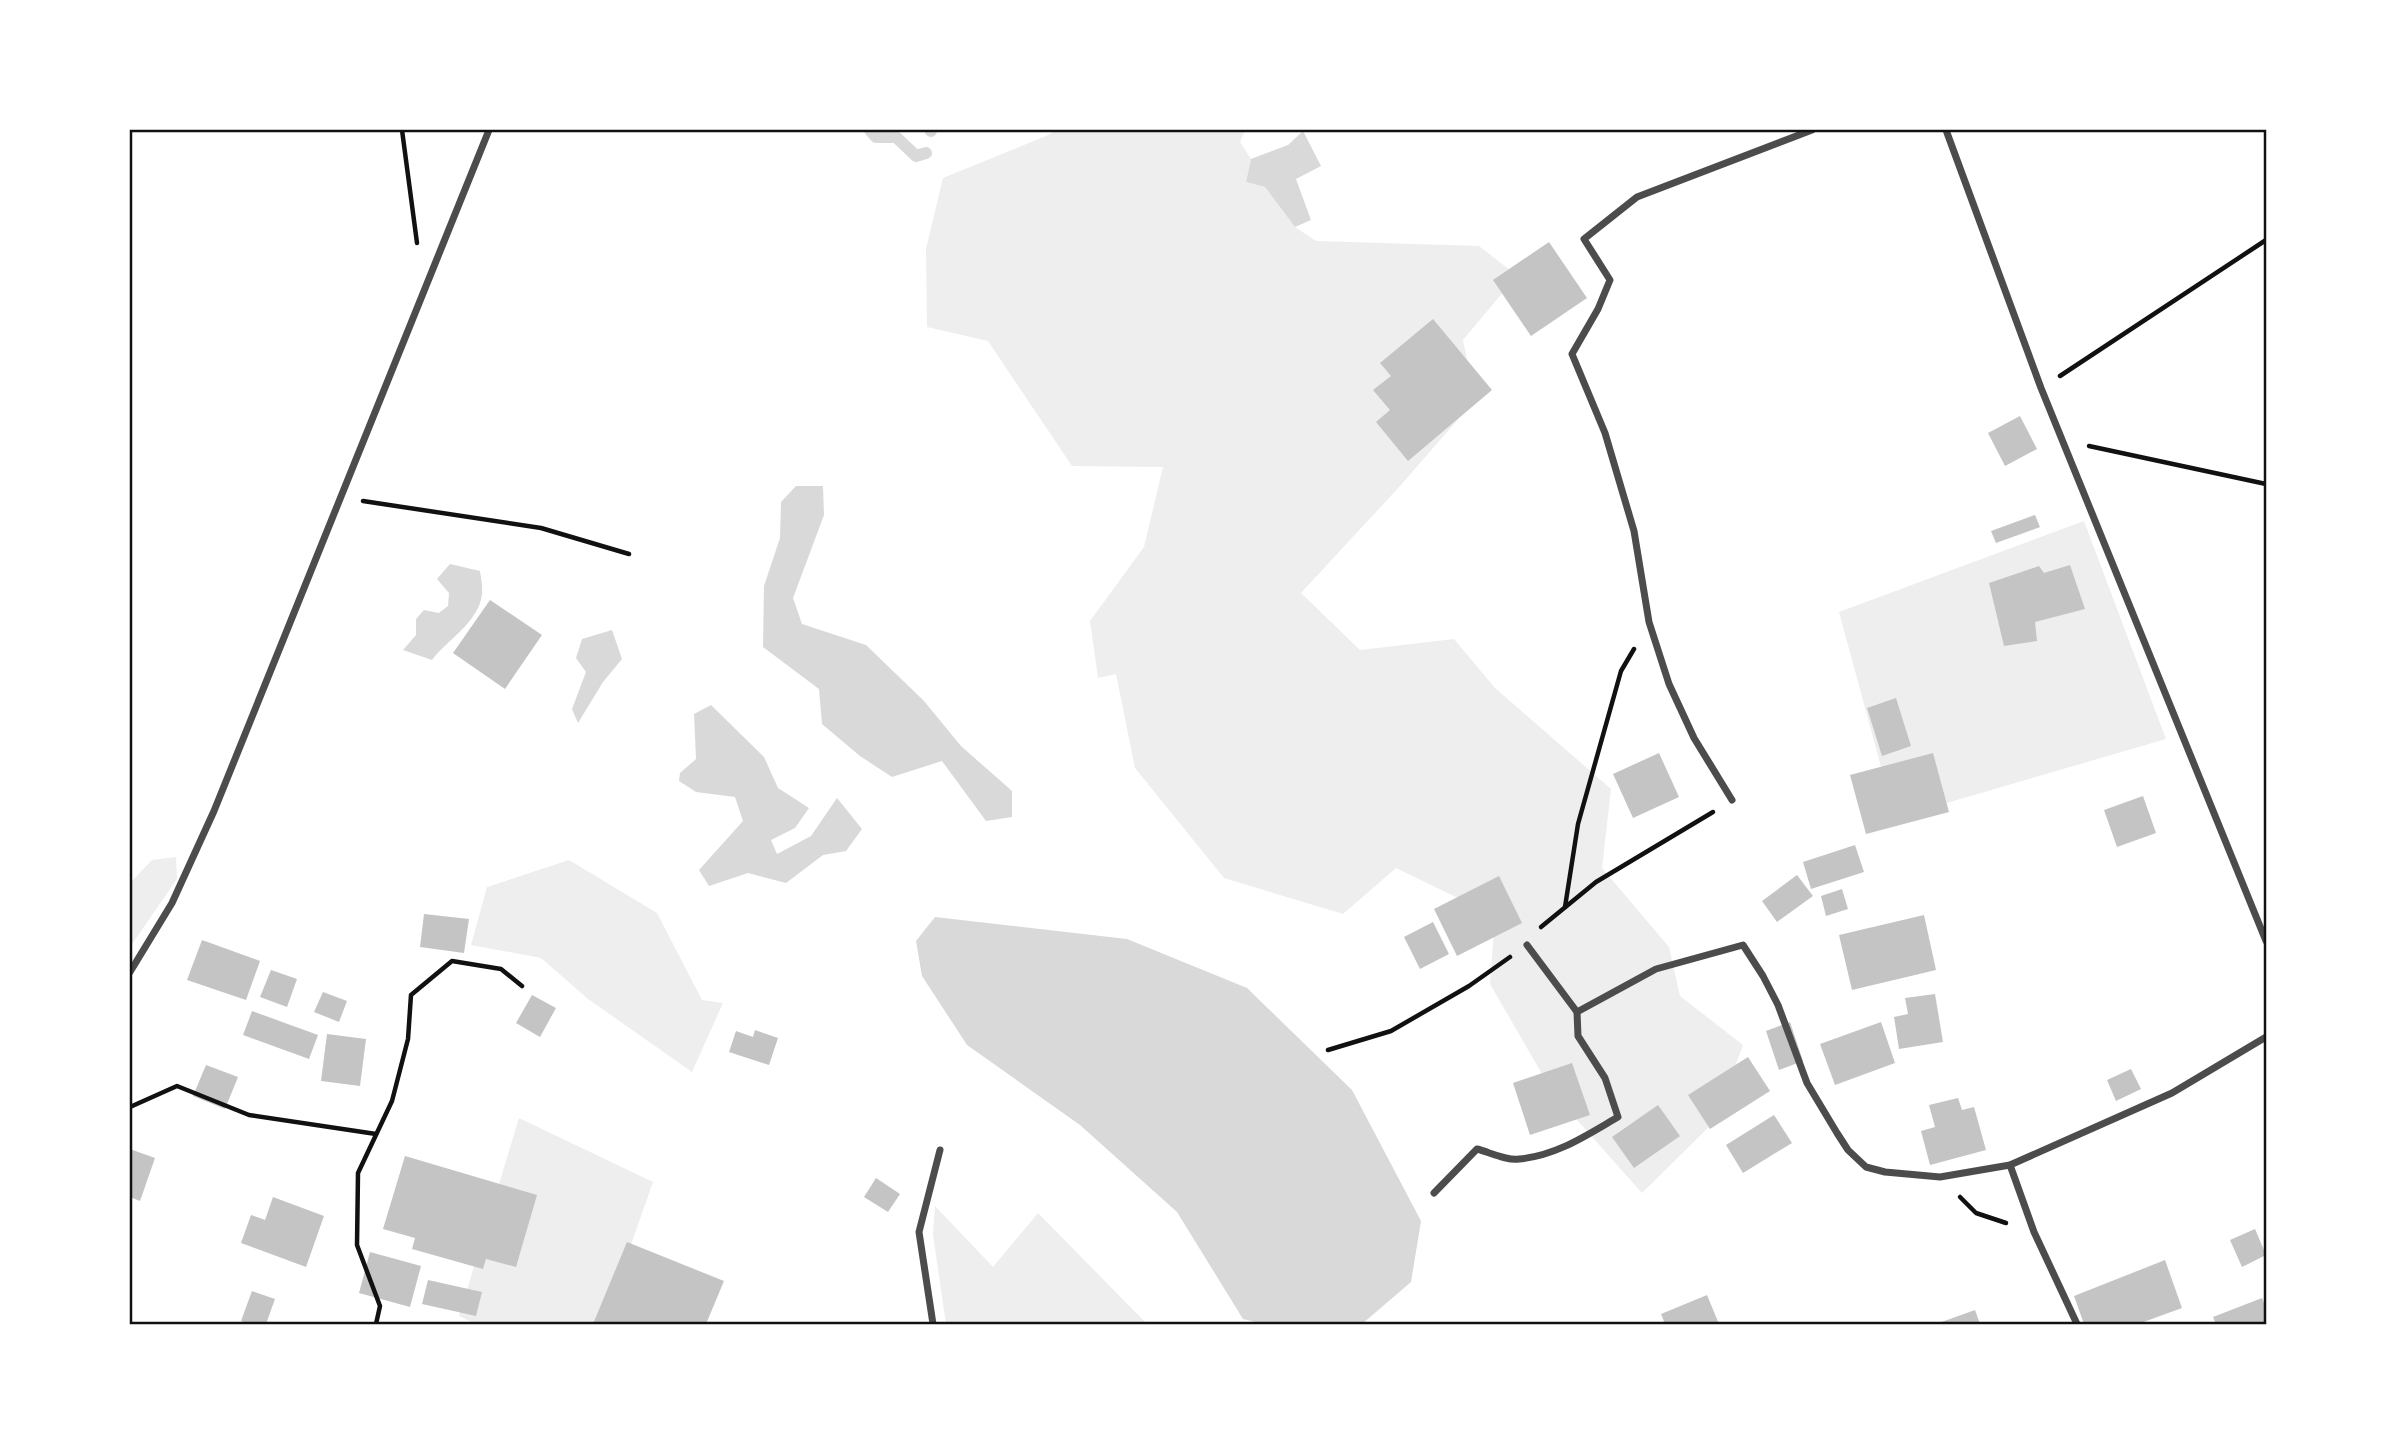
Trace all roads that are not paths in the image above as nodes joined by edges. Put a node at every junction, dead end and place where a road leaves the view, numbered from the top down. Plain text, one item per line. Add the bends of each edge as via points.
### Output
1 (489, 130) edge
2 (1812, 130) edge
3 (1946, 130) edge
4 (1732, 800) road end
5 (2266, 941) edge
6 (1527, 945) road end
7 (130, 972) edge
8 (1577, 1012) junction
9 (2266, 1037) edge
10 (940, 1150) dead end
11 (2010, 1165) junction
12 (1434, 1193) dead end
13 (933, 1325) edge
14 (2077, 1325) edge

1 - 7 street via 214,811 172,903
2 - 4 street via 1637,197 1584,239 1609,280 1572,354 1605,433 1634,531 1649,622 1669,684 1694,738
3 - 5 street via 2041,388
6 - 8 street
8 - 11 street via 1656,969 1743,946 1778,1005 1807,1083 1848,1150 1866,1167 1941,1177
8 - 12 street via 1578,1036 1605,1077 1618,1117 1548,1154 1518,1160 1477,1149
9 - 11 street via 2172,1093
10 - 13 street via 919,1232
11 - 14 street via 2034,1232

